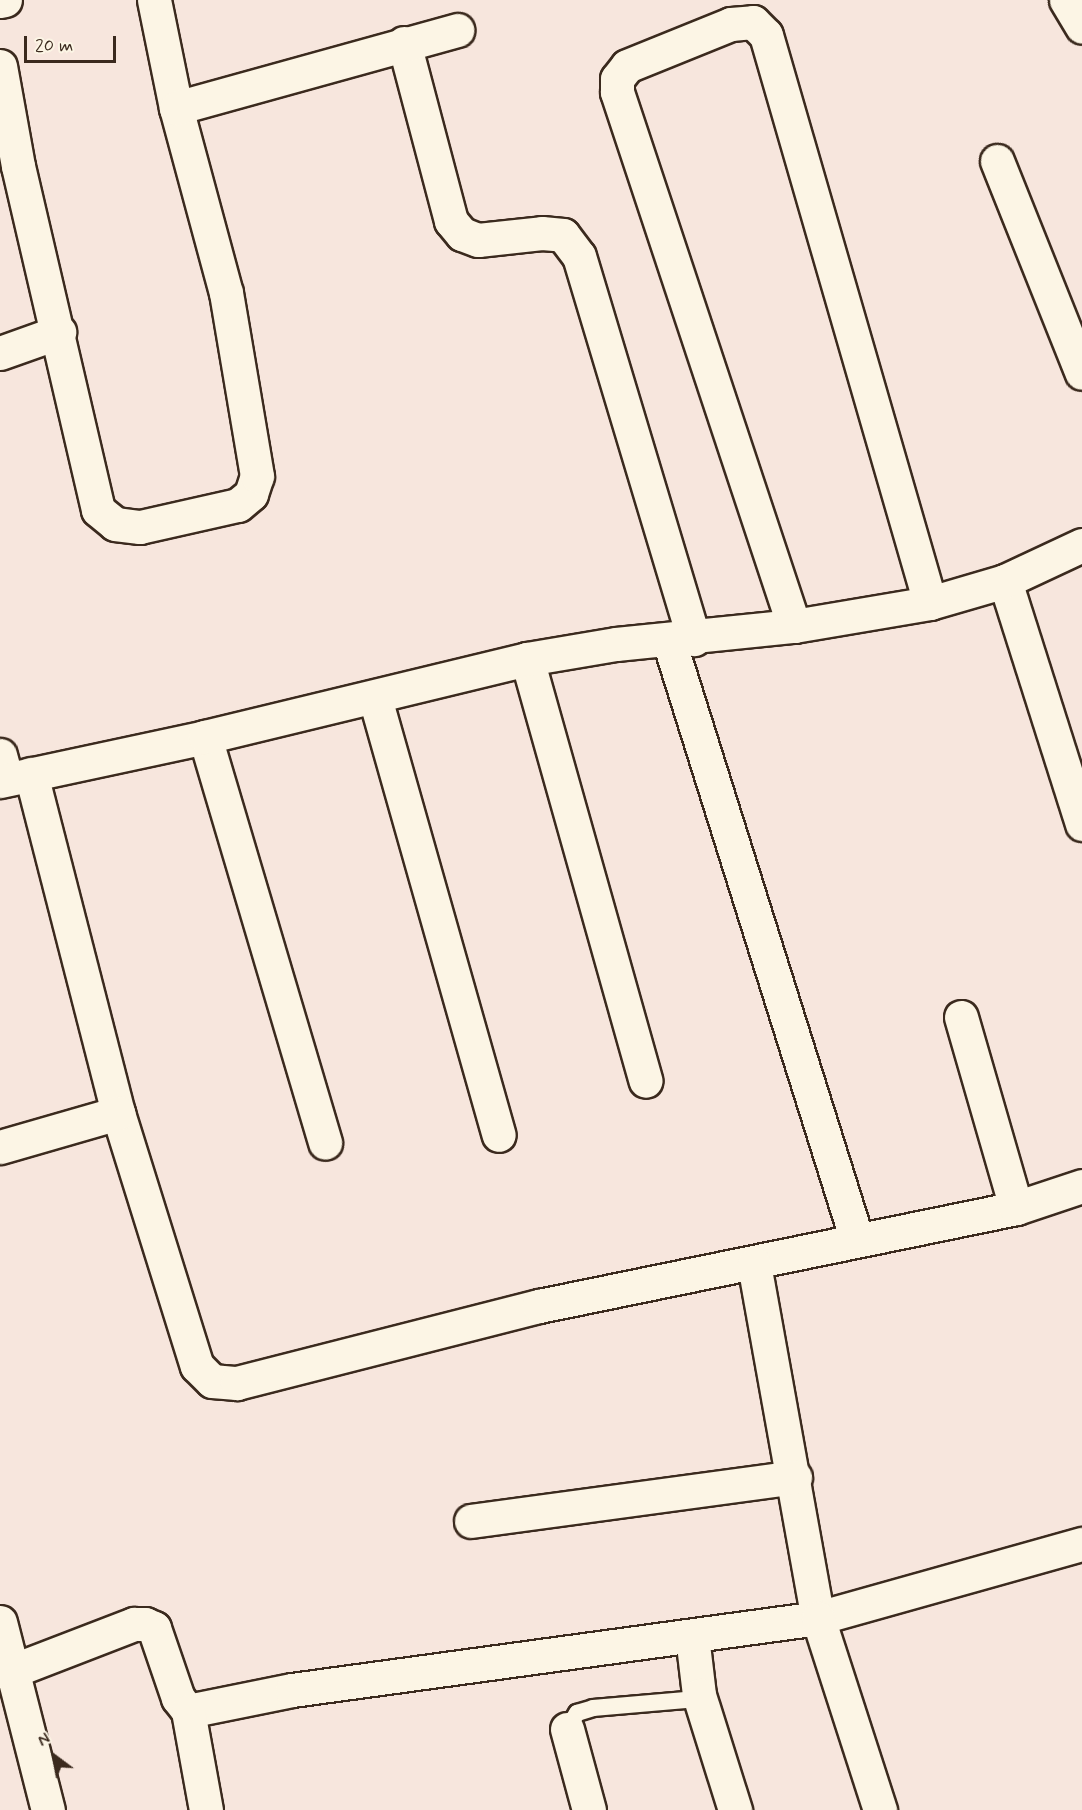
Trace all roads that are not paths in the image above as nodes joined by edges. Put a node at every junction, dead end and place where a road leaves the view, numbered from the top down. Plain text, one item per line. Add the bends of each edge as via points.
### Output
1 (4, 0) edge
2 (154, 0) edge
3 (1066, 0) edge
4 (0, 1) edge
5 (1082, 27) edge
6 (457, 30) dead end
7 (404, 43) junction
8 (0, 66) edge
9 (176, 108) junction
10 (997, 161) dead end
11 (59, 332) junction
12 (0, 353) edge
13 (1082, 373) edge
14 (1082, 545) edge
15 (1005, 581) junction
16 (930, 603) junction
17 (794, 626) junction
18 (682, 640) junction
19 (527, 659) junction
20 (375, 698) junction
21 (205, 737) junction
22 (9, 772) edge
23 (1082, 824) edge
24 (961, 1017) dead end
25 (646, 1081) dead end
26 (118, 1113) junction
27 (499, 1135) dead end
28 (325, 1143) dead end
29 (0, 1148) edge
30 (1082, 1186) edge
31 (1016, 1208) junction
32 (857, 1240) junction
33 (754, 1264) junction
34 (795, 1477) junction
35 (471, 1521) dead end
36 (1082, 1544) edge
37 (818, 1618) junction
38 (0, 1622) edge
39 (692, 1636) junction
40 (6, 1671) edge
41 (699, 1695) junction
42 (188, 1711) junction
43 (567, 1729) joint
44 (48, 1810) edge
45 (206, 1810) edge
46 (589, 1810) edge
47 (735, 1810) edge
48 (880, 1810) edge

1 - 4 street
2 - 9 street
3 - 5 street
6 - 7 street
7 - 9 street
7 - 18 street via 452,221 462,234 478,240 542,233 563,235 579,256
8 - 11 street via 18,166
9 - 11 street via 226,293 257,476 250,494 238,505 140,527 115,524 98,510
10 - 13 street
11 - 12 street
14 - 15 street
15 - 16 street
15 - 23 street
16 - 17 street
16 - 17 street via 766,35 753,22 731,24 627,66 617,79 617,92
17 - 18 street
18 - 19 street via 616,644
18 - 32 street
19 - 20 street
19 - 25 street
20 - 21 street
20 - 27 street
21 - 22 street
21 - 28 street
22 - 26 street
24 - 31 street
26 - 29 street
26 - 33 street via 197,1366 212,1381 237,1383 539,1306
30 - 31 street
31 - 32 street
32 - 33 street
33 - 34 street
34 - 35 street
34 - 37 street
36 - 37 street
37 - 39 street
37 - 48 street
38 - 40 street
39 - 41 street
39 - 42 street via 326,1685
40 - 42 street via 134,1624 145,1624 154,1628 178,1698
40 - 44 street
41 - 43 lane via 686,1700 593,1708 578,1713
41 - 47 street
42 - 45 street
43 - 46 street

